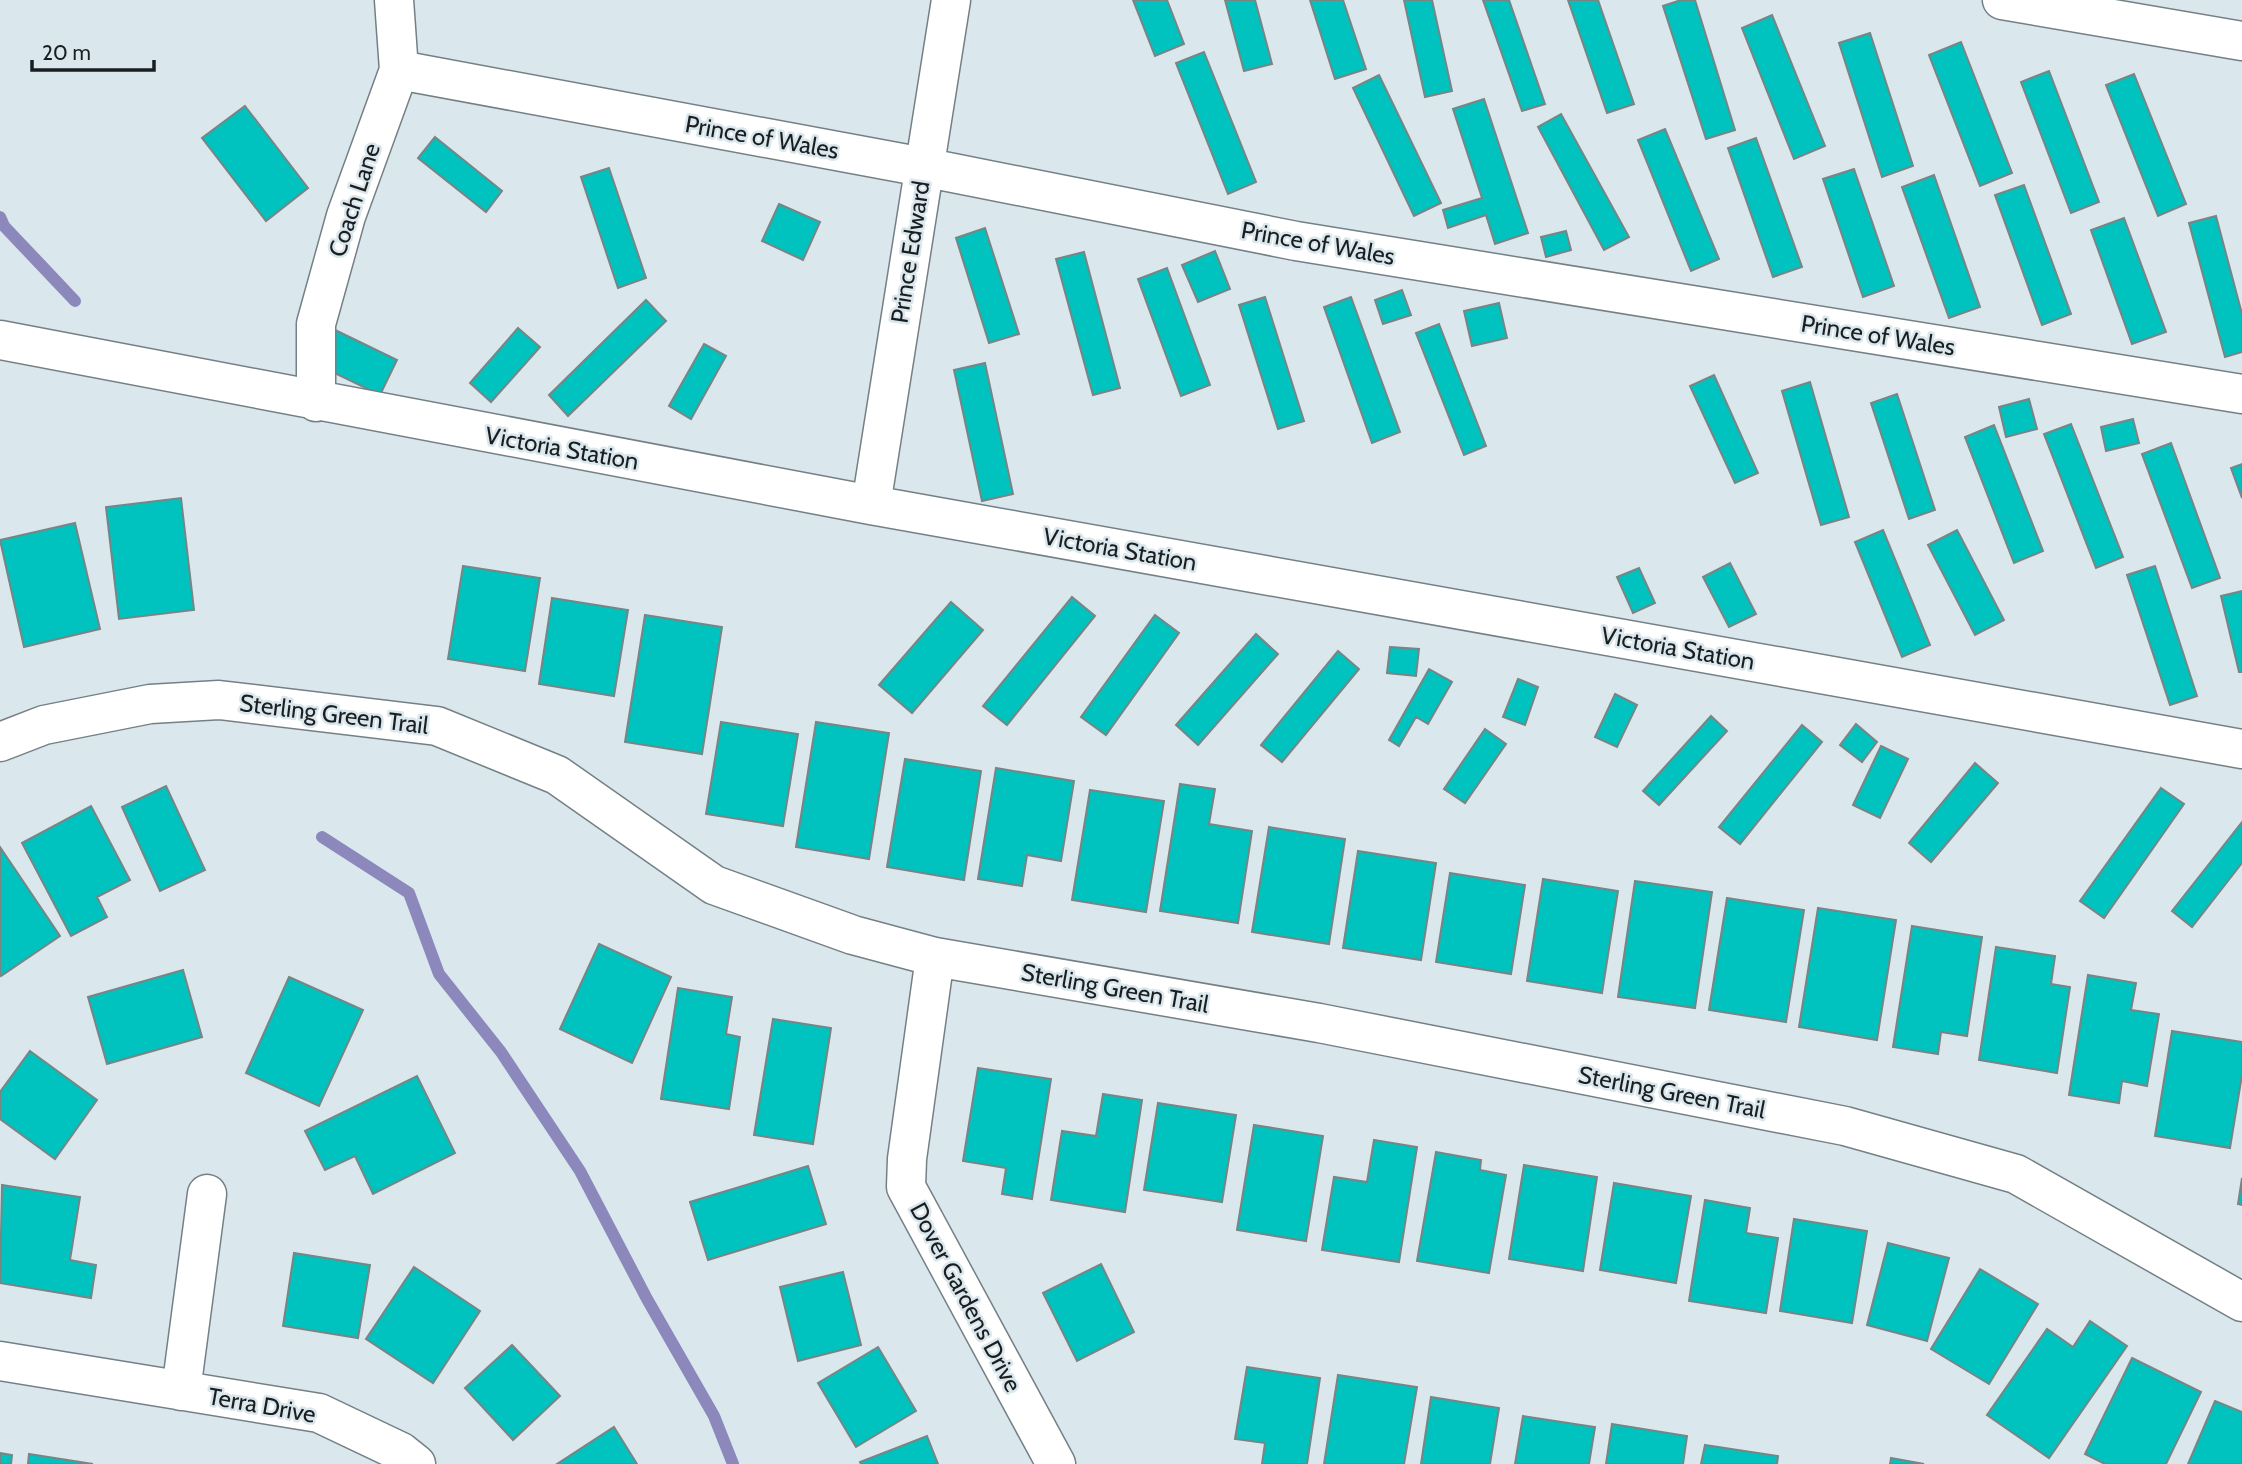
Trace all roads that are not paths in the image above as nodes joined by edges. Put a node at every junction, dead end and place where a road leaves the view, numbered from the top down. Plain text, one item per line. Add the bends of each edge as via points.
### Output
1 (394, 0) edge
2 (951, 0) edge
3 (2003, 0) edge
4 (2242, 41) edge
5 (399, 70) junction
6 (923, 167) junction
7 (0, 340) edge
8 (2242, 394) edge
9 (316, 402) junction
10 (871, 505) junction
11 (0, 741) edge
12 (2242, 749) edge
13 (935, 957) junction
14 (207, 1194) dead end
15 (2242, 1302) edge
16 (0, 1361) edge
17 (181, 1391) junction
18 (415, 1464) edge
19 (1056, 1464) edge

1 - 5 street, Coach Lane
2 - 6 street, Prince Edward
3 - 4 street
5 - 6 street, Prince of Wales
5 - 9 street, Coach Lane via 346,216 316,324
6 - 8 street, Prince of Wales via 1296,241
6 - 10 street, Prince Edward
7 - 9 street, Victoria Station
9 - 10 street, Victoria Station
10 - 12 street, Victoria Station
11 - 13 street, Sterling Green Trail via 44,725 150,704 219,700 437,726 557,775 714,885 853,935
13 - 15 street, Sterling Green Trail via 1319,1023 1844,1126 2016,1174
13 - 19 street, Dover Gardens Drive via 906,1187
14 - 17 street, Terra Drive
16 - 17 street, Terra Drive
17 - 18 street, Terra Drive via 319,1413 401,1452

